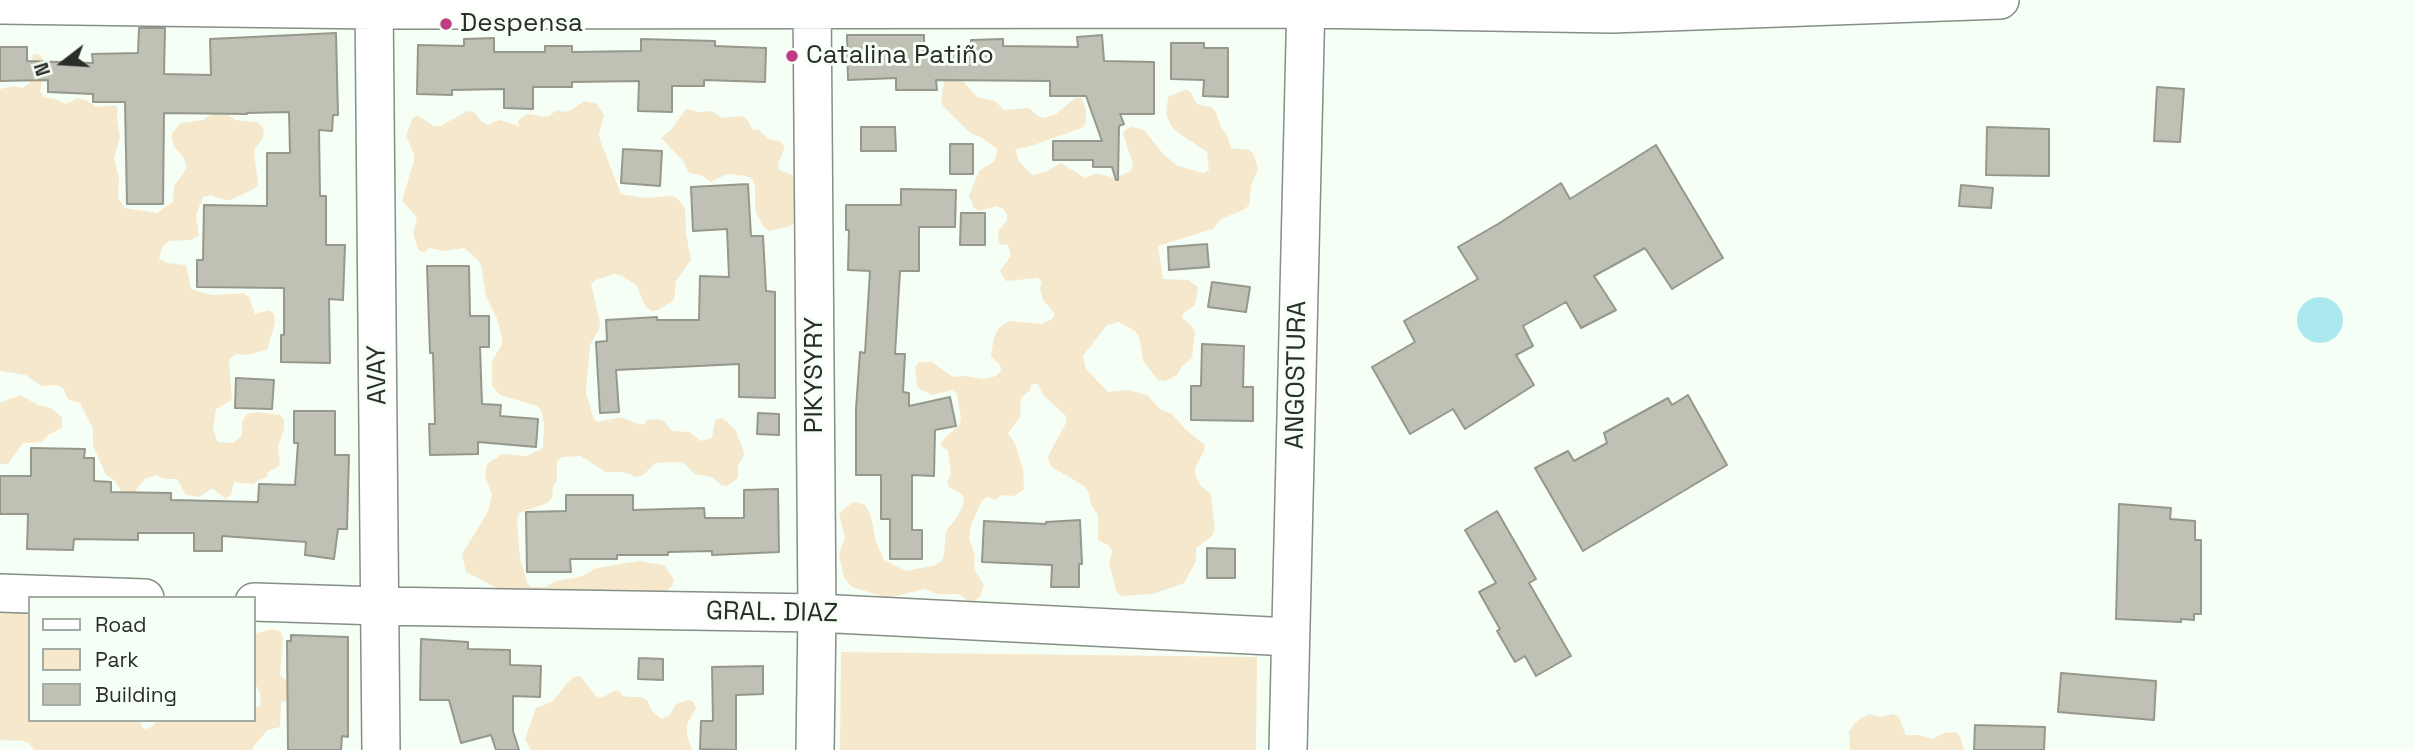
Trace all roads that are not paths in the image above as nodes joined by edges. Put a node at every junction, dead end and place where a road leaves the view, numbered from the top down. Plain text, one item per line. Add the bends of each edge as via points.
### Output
1 (2000, 0) edge
2 (1306, 4) edge
3 (0, 5) edge
4 (374, 5) edge
5 (812, 5) edge
6 (0, 593) edge
7 (87, 596) edge
8 (256, 601) edge
9 (380, 606) junction
10 (817, 613) junction
11 (1290, 637) junction
12 (382, 750) edge
13 (815, 750) edge
14 (1288, 750) edge

1 - 2 street via 1612,14
2 - 5 street
2 - 11 street, ANGOSTURA
3 - 4 street
4 - 5 street
4 - 9 street, AVAY
5 - 10 street, PIKYSYRY
6 - 7 street
8 - 9 street, GRAL. DIAZ
9 - 10 street, GRAL. DIAZ
9 - 12 street, AVAY
10 - 11 street, GRAL. DIAZ
10 - 13 street, PIKYSYRY
11 - 14 street, ANGOSTURA

